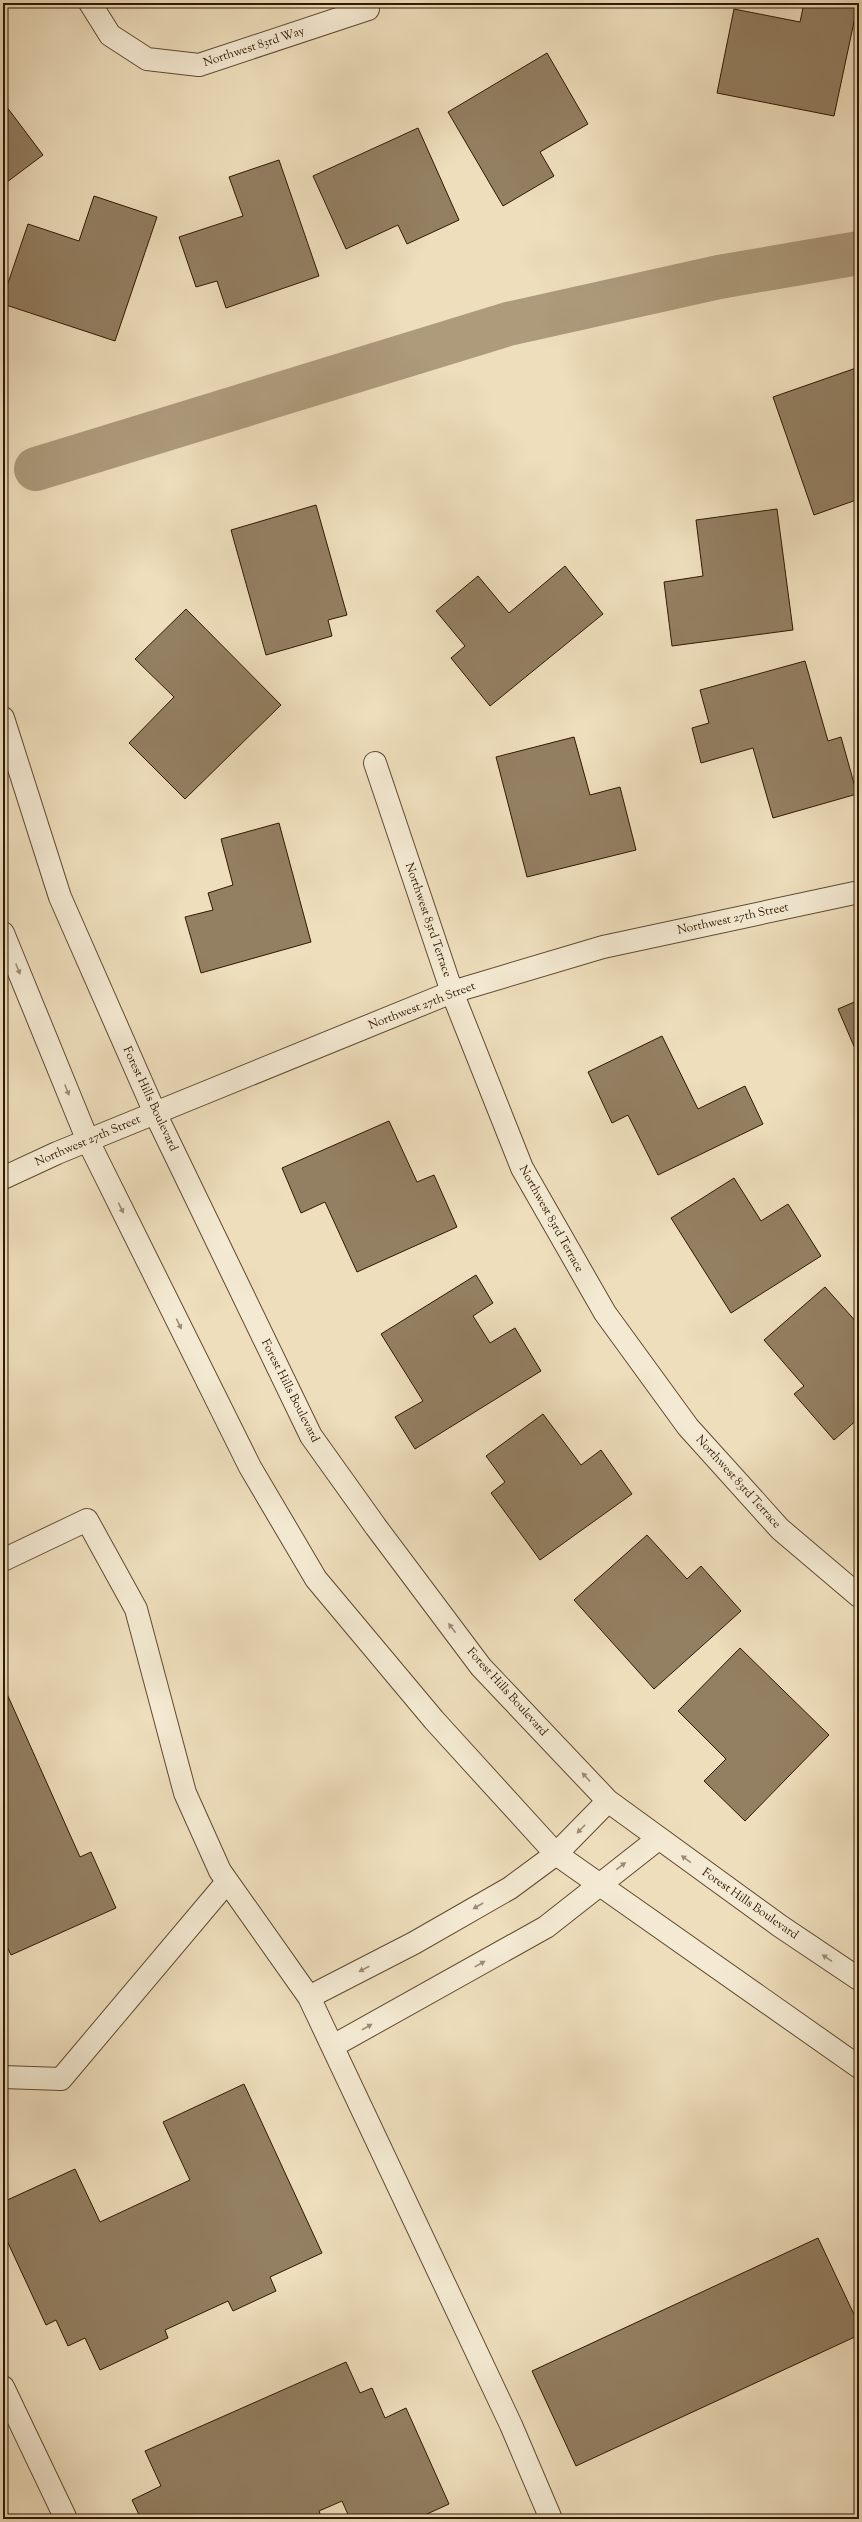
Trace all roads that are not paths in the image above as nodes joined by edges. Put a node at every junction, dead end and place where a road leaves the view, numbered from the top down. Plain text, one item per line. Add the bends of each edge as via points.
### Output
1 (90, 3) edge
2 (368, 9) dead end
3 (3, 718) edge
4 (375, 763) dead end
5 (859, 892) edge
6 (3, 933) edge
7 (452, 992) junction
8 (155, 1113) junction
9 (88, 1141) junction
10 (3, 1178) edge
11 (3, 1560) edge
12 (859, 1596) edge
13 (608, 1801) junction
14 (658, 1839) junction
15 (556, 1854) junction
16 (227, 1882) junction
17 (598, 1884) junction
18 (859, 1979) edge
19 (309, 1997) junction
20 (332, 2046) junction
21 (859, 2067) edge
22 (3, 2077) edge
23 (3, 2387) edge
24 (66, 2519) edge
25 (551, 2519) edge

1 - 2 street, Northwest 83rd Way via 110,35 147,59 199,65
3 - 8 street, Forest Hills Boulevard via 60,897
4 - 7 street, Northwest 83rd Terrace
5 - 7 street, Northwest 27th Street via 603,948
6 -> 9 street
7 - 8 street, Northwest 27th Street
7 - 12 street, Northwest 83rd Terrace via 522,1168 605,1313 693,1432 780,1530
8 - 9 street, Northwest 27th Street
13 -> 8 street, Forest Hills Boulevard via 481,1667 311,1436
9 - 10 street, Northwest 27th Street
9 -> 15 street via 250,1467 316,1580 434,1720
11 - 16 street via 87,1520 136,1609 184,1793
13 - 14 street, Forest Hills Boulevard
13 -> 15 street
17 -> 14 street
18 -> 14 street, Forest Hills Boulevard
15 - 17 street
15 -> 19 street via 510,1888 421,1939
16 - 19 street
16 - 22 street via 61,2079
20 -> 17 street via 546,1927
17 - 21 street
19 - 20 street
20 - 25 street via 511,2425
23 - 24 street

